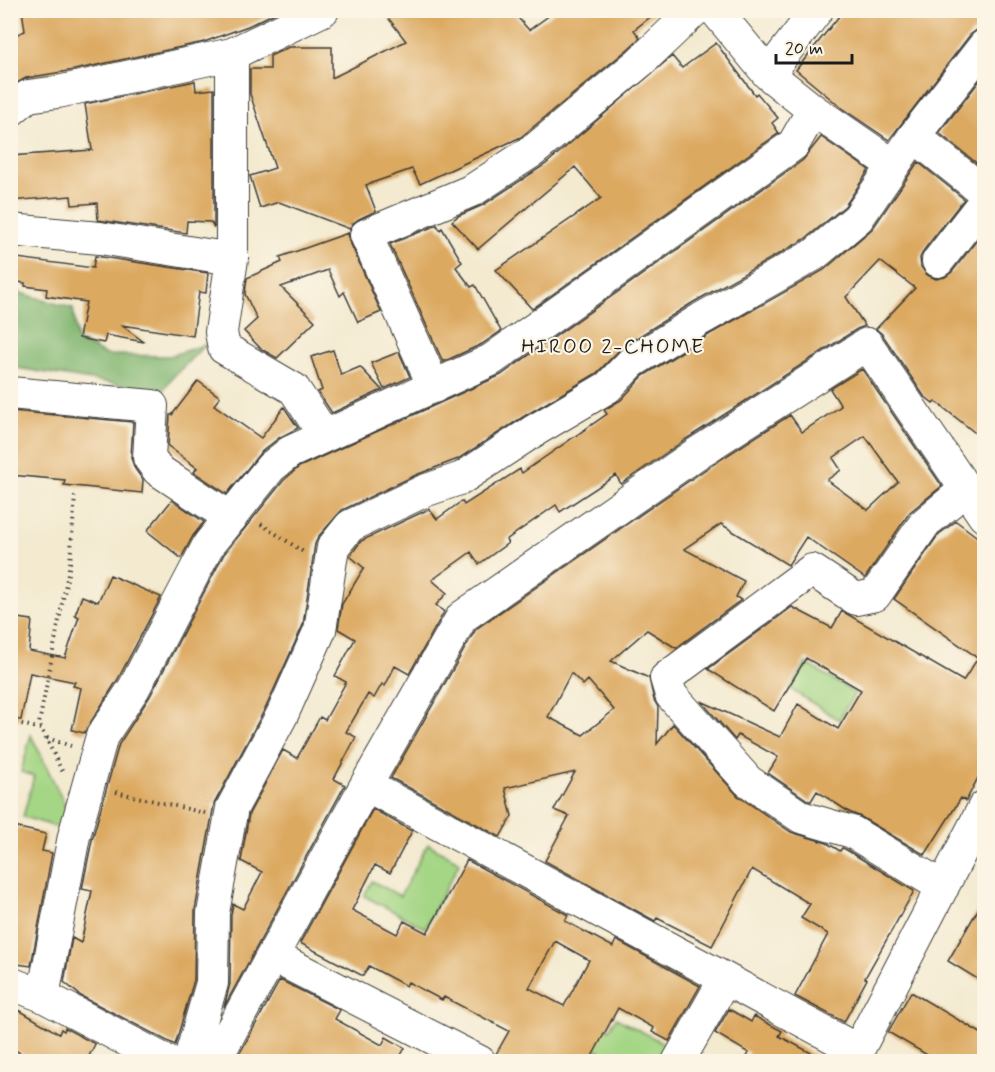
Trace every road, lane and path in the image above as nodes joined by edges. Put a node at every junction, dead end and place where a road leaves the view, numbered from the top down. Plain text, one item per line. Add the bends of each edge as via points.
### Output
1 (323, 10) edge
2 (695, 10) edge
3 (716, 10) edge
4 (817, 10) edge
5 (232, 54) junction
6 (979, 65) edge
7 (768, 74) junction
8 (813, 110) junction
9 (10, 111) edge
10 (914, 136) junction
11 (893, 165) junction
12 (984, 192) edge
13 (984, 202) edge
14 (10, 230) edge
15 (232, 259) junction
16 (938, 261) dead end
17 (434, 387) junction
18 (10, 393) edge
19 (325, 436) junction
20 (966, 489) junction
21 (75, 496) dead end
22 (234, 513) junction
23 (984, 516) edge
24 (330, 569) junction
25 (10, 722) edge
26 (41, 729) junction
27 (366, 786) junction
28 (87, 790) junction
29 (984, 807) edge
30 (230, 819) junction
31 (943, 887) junction
32 (273, 956) junction
33 (725, 979) junction
34 (10, 983) edge
35 (43, 996) junction
36 (854, 1056) edge
37 (168, 1062) edge
38 (189, 1062) edge
39 (214, 1062) edge
40 (480, 1062) edge
41 (678, 1062) edge

1 - 5 street
2 - 17 street via 640,62 534,150 473,190 366,235
3 - 7 street
4 - 7 street
5 - 9 street via 28,96
5 - 15 street
6 - 10 street
7 - 8 street
8 - 11 street
8 - 17 street via 793,146 491,360
10 - 11 street
10 - 12 street
11 - 24 street via 858,218 815,254 632,362 608,387 462,478 424,491 350,526 333,547
13 - 16 street
14 - 15 street via 100,238
15 - 19 street via 221,332 224,348 294,389
17 - 19 street
18 - 22 street via 153,406 149,458 158,470
19 - 22 street via 290,452 271,467
20 - 23 street
20 - 27 street via 867,344 696,454 462,617
20 - 31 street via 925,523 874,595 856,599 812,570 666,678 671,695 748,781 801,818 852,832
21 - 26 path via 70,563
22 - 24 path
22 - 28 street via 209,544 134,688 102,736
24 - 30 street via 320,630
25 - 26 path
26 - 28 path via 73,791
27 - 32 street
27 - 33 street
28 - 30 path
28 - 35 street via 74,836
29 - 31 street
30 - 38 street via 213,913 212,983
31 - 36 street
32 - 39 street
32 - 40 street
33 - 36 street
33 - 41 street
34 - 35 street
35 - 37 street

